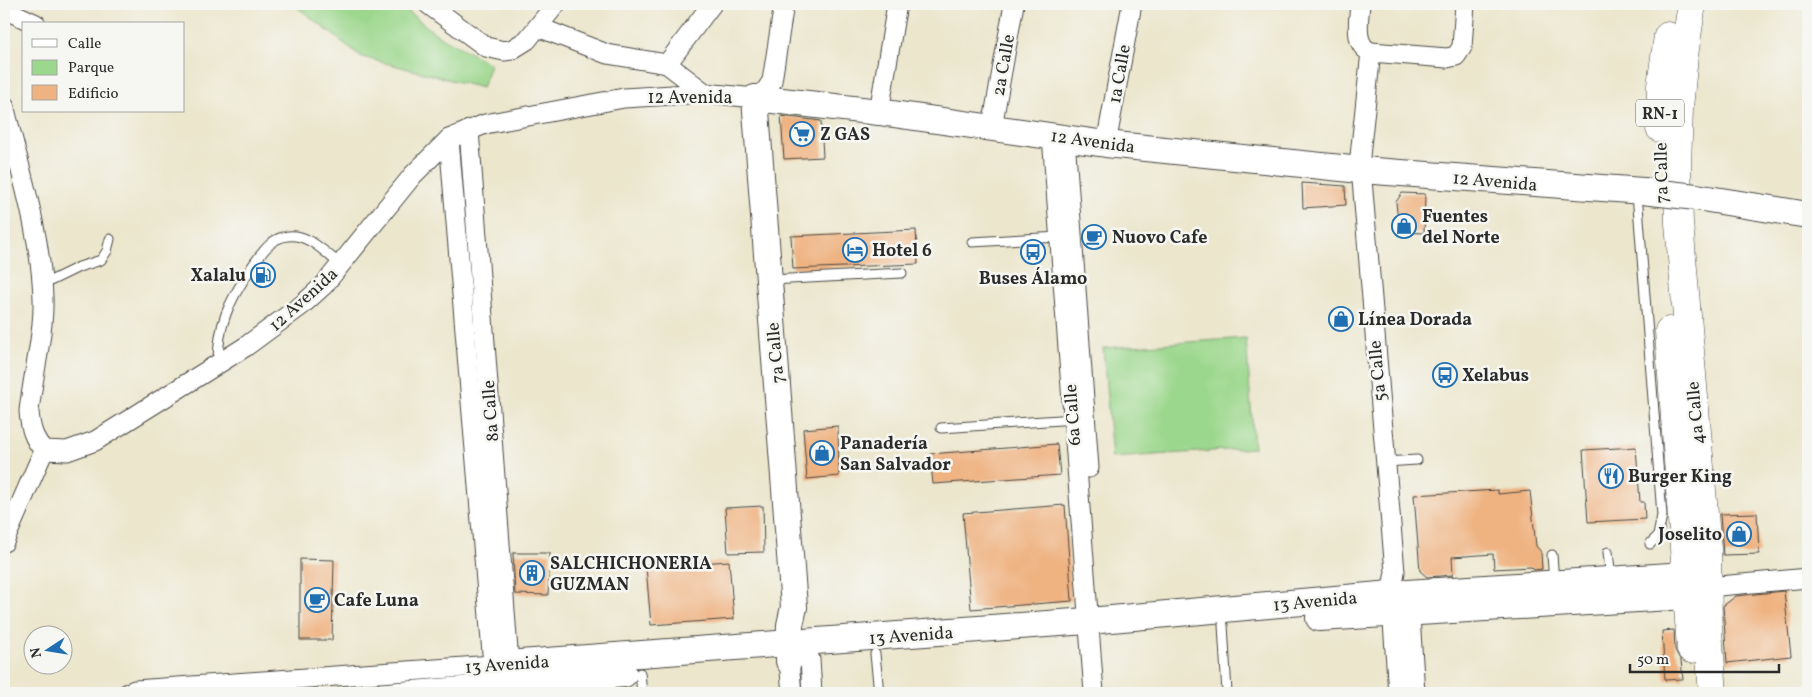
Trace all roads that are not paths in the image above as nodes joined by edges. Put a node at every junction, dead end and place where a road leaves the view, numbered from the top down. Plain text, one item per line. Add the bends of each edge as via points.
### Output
1 (428, 4) edge
2 (556, 4) edge
3 (712, 4) edge
4 (784, 4) edge
5 (897, 4) edge
6 (1014, 4) edge
7 (1132, 4) edge
8 (1360, 4) edge
9 (1465, 4) edge
10 (1674, 4) edge
11 (1692, 4) edge
12 (4, 10) edge
13 (31, 22) edge
14 (538, 27) junction
15 (1371, 52) junction
16 (667, 64) junction
17 (705, 93) junction
18 (756, 98) junction
19 (4, 105) edge
20 (879, 112) junction
21 (992, 127) junction
22 (469, 130) junction
23 (1058, 137) junction
24 (450, 139) junction
25 (1106, 144) junction
26 (1361, 170) junction
27 (1640, 190) junction
28 (1808, 215) edge
29 (1671, 224) junction
30 (1059, 237) junction
31 (110, 240) dead end
32 (972, 242) dead end
33 (341, 265) junction
34 (902, 273) dead end
35 (769, 280) junction
36 (42, 286) junction
37 (1071, 312) junction
38 (218, 363) junction
39 (1079, 419) junction
40 (941, 428) dead end
41 (44, 450) junction
42 (1417, 460) dead end
43 (1384, 462) junction
44 (4, 542) edge
45 (1650, 544) dead end
46 (1608, 552) dead end
47 (1552, 555) dead end
48 (1808, 578) edge
49 (1611, 581) junction
50 (1554, 583) junction
51 (1694, 586) junction
52 (1399, 597) junction
53 (1223, 625) junction
54 (1095, 629) junction
55 (799, 652) junction
56 (875, 654) junction
57 (502, 681) edge
58 (641, 683) edge
59 (215, 688) edge
60 (132, 692) edge
61 (381, 693) edge
62 (792, 693) edge
63 (812, 693) edge
64 (879, 693) edge
65 (1094, 693) edge
66 (1105, 693) edge
67 (1227, 693) edge
68 (1398, 693) edge
69 (1415, 693) edge
70 (1695, 693) edge
71 (1713, 693) edge

1 - 14 street via 486,47 504,51 527,40
2 - 14 street
3 - 16 street
4 - 18 street via 772,81
5 - 20 street
6 - 21 street, 2a Calle
7 - 25 street, 1a Calle
8 - 15 street via 1359,35 1365,48
9 - 15 street via 1462,46 1456,56
10 - 29 main road, 7a Calle / RN-1 via 1661,86 1660,161
11 - 29 main road, 7a Calle / RN-1 via 1684,55
12 - 13 street
14 - 16 street via 607,54
15 - 26 street, 5a Calle via 1360,145
16 - 17 street
17 - 18 street, 12 Avenida
17 - 22 street, 12 Avenida via 624,98 551,110
18 - 20 main road, 12 Avenida
18 - 35 main road, 7a Calle
19 - 36 street via 25,191
20 - 21 main road, 12 Avenida
21 - 23 main road, 12 Avenida
22 - 24 street, 12 Avenida
22 - 57 street, 8a Calle
23 - 25 main road, 12 Avenida
23 - 30 street, 6a Calle
23 - 37 street, 6a Calle
24 - 33 street, 12 Avenida via 413,175
24 - 57 street, 8a Calle
25 - 26 main road, 12 Avenida
26 - 27 main road, 12 Avenida
26 - 43 street, 5a Calle
27 - 28 main road, 12 Avenida, bridge
27 - 45 lane via 1662,515 1658,536
29 - 51 main road, 4a Calle / RN-1
30 - 32 lane
30 - 37 street, 6a Calle
31 - 36 lane via 101,260
33 - 38 street, 12 Avenida via 324,285 271,330
33 - 38 lane via 298,236 275,240 233,297 221,330
34 - 35 lane
35 - 55 main road, 7a Calle via 794,607 804,625
36 - 41 street via 29,411 34,438
37 - 39 street, 6a Calle
38 - 41 street, 12 Avenida via 94,441 67,451
39 - 40 lane
39 - 54 street, 6a Calle
41 - 44 street
42 - 43 lane
43 - 52 street, 5a Calle
46 - 49 lane
47 - 50 lane
48 - 51 street, 13 Avenida
49 - 50 main road, 13 Avenida
49 - 51 main road, 13 Avenida
50 - 52 main road, 13 Avenida
51 - 52 main road, 13 Avenida
51 - 70 main road, 4a Calle / RN-1
51 - 71 main road, 4a Calle / RN-1
52 - 53 main road, 13 Avenida
52 - 54 main road, 13 Avenida
52 - 68 street, 5a Calle
52 - 69 street, 5a Calle
53 - 54 main road, 13 Avenida
53 - 67 lane
54 - 55 main road, 13 Avenida
54 - 56 main road, 13 Avenida
54 - 65 street, 6a Calle
54 - 66 street, 6a Calle
55 - 56 main road, 13 Avenida
55 - 57 main road, 13 Avenida
55 - 58 main road, 13 Avenida
55 - 62 street, 7a Calle
55 - 63 street, 7a Calle
56 - 64 lane
57 - 58 main road, 13 Avenida
57 - 59 street, 13 Avenida
57 - 61 street, 13 Avenida
59 - 60 street, 13 Avenida

